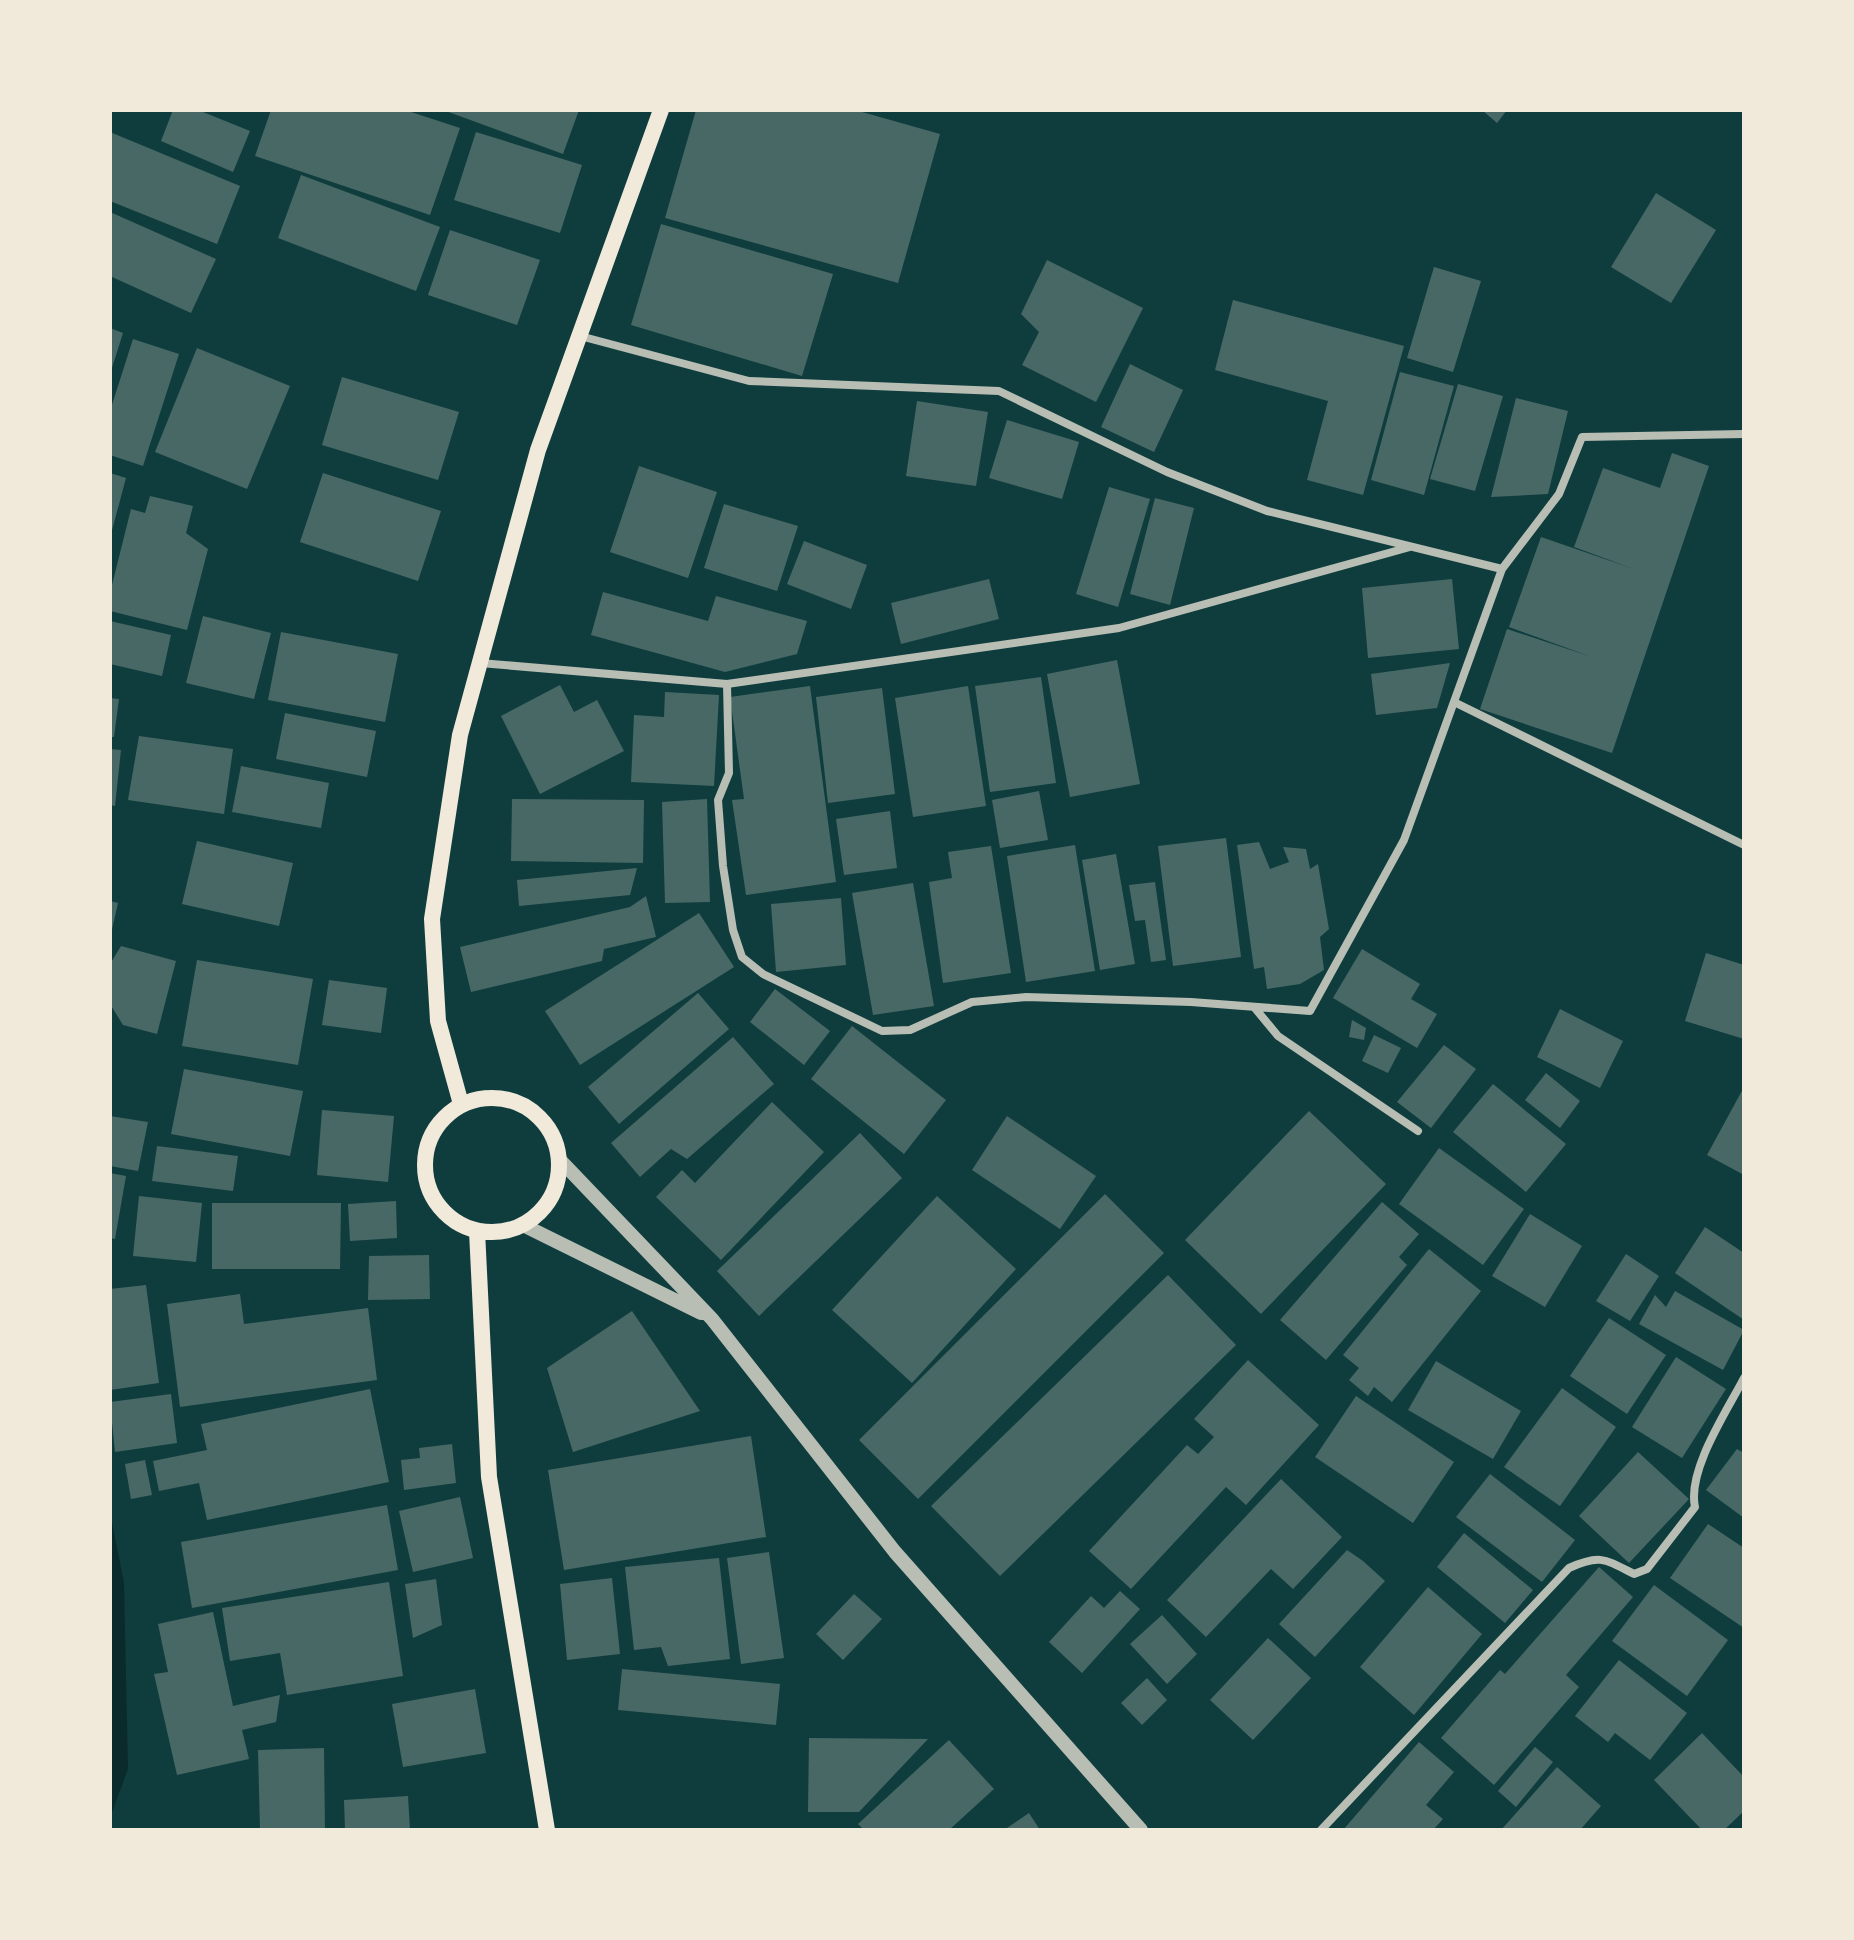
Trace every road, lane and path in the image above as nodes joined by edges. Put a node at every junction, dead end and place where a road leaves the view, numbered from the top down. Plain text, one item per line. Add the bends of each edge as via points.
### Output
1 (661, 110) edge
2 (580, 336) junction
3 (1744, 434) edge
4 (1411, 547) junction
5 (1502, 569) junction
6 (480, 663) junction
7 (727, 684) junction
8 (1454, 702) junction
9 (1744, 845) edge
10 (1254, 1007) junction
11 (461, 1104) junction
12 (1418, 1131) dead end
13 (560, 1160) junction
14 (525, 1226) junction
15 (477, 1231) junction
16 (712, 1319) junction
17 (1744, 1378) edge
18 (547, 1830) edge
19 (1141, 1830) edge
20 (1321, 1830) edge

1 - 2 main road
2 - 4 street via 749,381 999,391 1167,472 1267,511
2 - 6 main road via 538,450
3 - 5 street via 1582,437 1559,494
4 - 5 street
4 - 7 street via 1119,628
5 - 8 street
6 - 7 street
6 - 11 main road via 460,735 432,919 438,1021
7 - 10 street via 729,773 718,800 723,866 742,957 763,974 882,1031 910,1030 972,1002 1026,997
8 - 9 street
8 - 10 street via 1404,840 1310,1011
10 - 12 street via 1278,1036
11 - 13 main road via 484,1097 529,1106 547,1123
11 - 15 main road via 429,1139 424,1162 438,1206 455,1222
13 - 14 main road via 555,1191
13 - 16 street
14 - 15 main road
14 - 16 street
15 - 18 main road via 489,1477
16 - 19 street via 895,1552
17 - 20 street via 1702,1462 1691,1492 1695,1507 1647,1569 1634,1574 1592,1558 1569,1568

